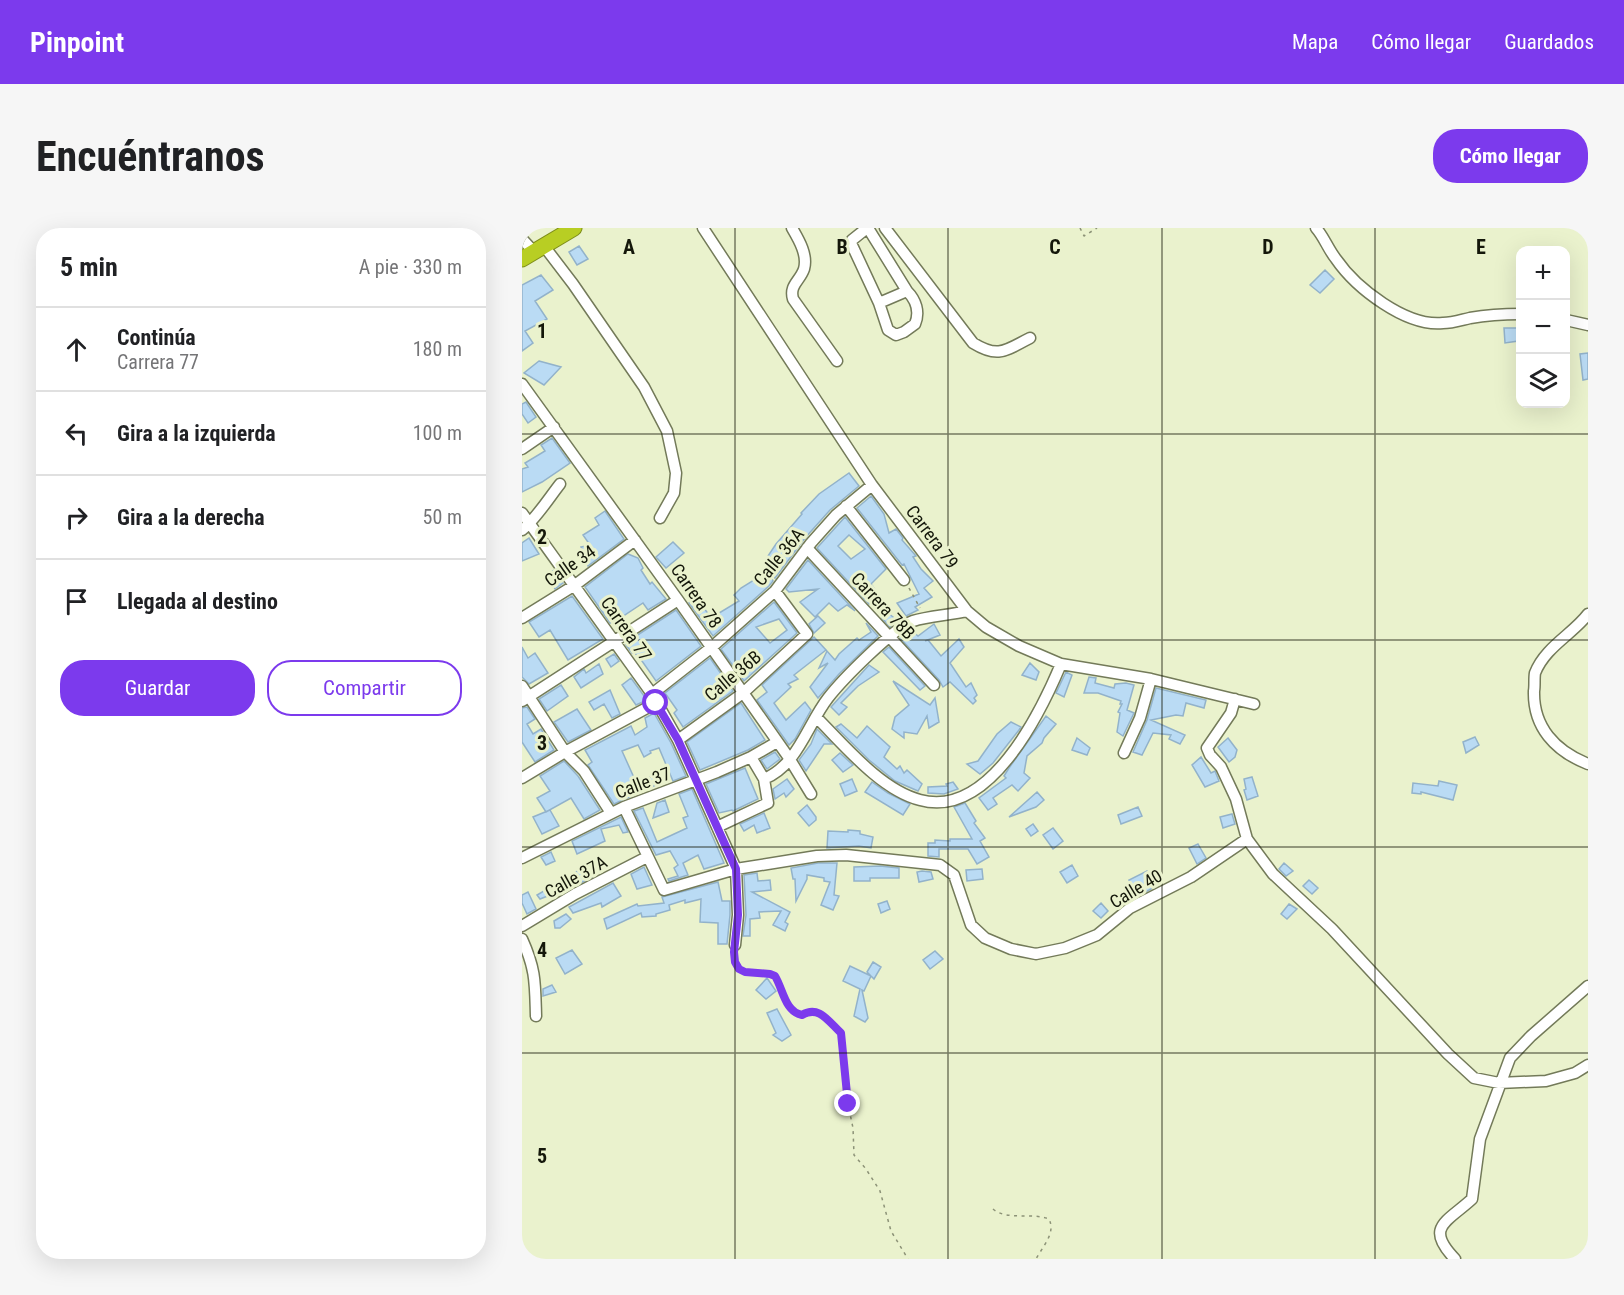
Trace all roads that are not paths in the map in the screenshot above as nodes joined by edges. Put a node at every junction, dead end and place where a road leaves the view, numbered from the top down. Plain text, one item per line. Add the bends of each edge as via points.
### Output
1 (574, 228) edge
2 (703, 228) edge
3 (792, 228) edge
4 (867, 228) edge
5 (885, 228) edge
6 (1316, 228) edge
7 (522, 239) edge
8 (534, 252) edge
9 (907, 291) junction
10 (879, 303) junction
11 (1516, 314) edge
12 (1570, 321) edge
13 (1588, 325) edge
14 (1030, 338) dead end
15 (837, 361) dead end
16 (522, 384) edge
17 (554, 427) junction
18 (522, 450) edge
19 (560, 484) dead end
20 (872, 485) junction
21 (846, 506) junction
22 (522, 513) edge
23 (660, 518) dead end
24 (526, 527) edge
25 (635, 540) junction
26 (807, 548) junction
27 (904, 580) road end
28 (574, 585) junction
29 (775, 591) junction
30 (678, 600) junction
31 (967, 611) junction
32 (1588, 614) edge
33 (522, 618) edge
34 (889, 637) junction
35 (615, 642) junction
36 (712, 647) junction
37 (1061, 664) junction
38 (1151, 679) junction
39 (522, 686) edge
40 (934, 686) dead end
41 (743, 693) junction
42 (654, 698) junction
43 (525, 699) edge
44 (1235, 699) junction
45 (1254, 704) dead end
46 (817, 718) junction
47 (678, 740) junction
48 (777, 742) junction
49 (565, 752) junction
50 (1124, 753) dead end
51 (750, 757) junction
52 (789, 758) junction
53 (1588, 764) edge
54 (522, 778) edge
55 (764, 779) junction
56 (696, 781) junction
57 (809, 791) dead end
58 (624, 807) junction
59 (611, 813) junction
60 (717, 827) junction
61 (1247, 839) junction
62 (647, 857) junction
63 (522, 858) edge
64 (736, 869) junction
65 (522, 926) edge
66 (522, 939) edge
67 (735, 945) road end
68 (1588, 987) edge
69 (536, 1016) dead end
70 (1588, 1065) edge
71 (1499, 1083) junction
72 (1455, 1259) edge

1 - 8 highway
2 - 20 street, Carrera 79
3 - 15 street via 801,242 804,258 804,269 792,286 793,299
4 - 9 street
4 - 10 street via 851,243
5 - 14 street via 973,344 999,353
6 - 11 street via 1336,261 1384,305 1405,317 1442,324
7 - 8 street
8 - 23 street via 573,284 644,387 667,431 676,473 674,493
9 - 10 street
9 - 10 street via 918,311 915,324 904,332 896,335 888,330
12 - 13 street
16 - 17 street, Carrera 78
17 - 18 street
17 - 25 street, Carrera 78
19 - 24 street
20 - 21 street, Calle 36A
20 - 31 street, Carrera 79
21 - 26 street, Calle 36A
21 - 27 street
22 - 24 street, Carrera 77
24 - 28 street, Carrera 77
25 - 28 street, Calle 34
25 - 30 street, Carrera 78
26 - 29 street, Calle 36A
26 - 34 street, Carrera 78B
28 - 33 street, Calle 34
28 - 35 street, Carrera 77
29 - 36 street, Calle 36A
29 - 41 street, Calle 36B via 807,634
30 - 35 street
30 - 36 street, Carrera 78
31 - 34 street via 912,621
31 - 37 street, Carrera 79 via 1019,646
32 - 53 street via 1548,653 1535,673 1534,704 1537,720 1556,745
34 - 40 street, Carrera 78B
34 - 46 street via 828,698
35 - 42 street, Carrera 77
35 - 43 street
36 - 41 street, Carrera 78
36 - 42 street, Calle 36A
37 - 38 street, Carrera 79
37 - 46 street via 1023,739 994,775 957,800 936,803 901,791 860,762
38 - 44 street, Carrera 79
38 - 50 street via 1140,718
39 - 43 street
41 - 47 street, Calle 36B
41 - 48 street, Carrera 78
42 - 47 street, Carrera 77
42 - 49 street, Calle 36A
43 - 49 street
44 - 45 street, Carrera 79
44 - 61 street via 1231,713 1207,748 1236,799
46 - 52 street
47 - 56 street, Carrera 77
48 - 51 street, Calle 37
48 - 52 street, Carrera 78
49 - 54 street, Calle 36A
49 - 59 street via 584,771
51 - 55 street
51 - 56 street, Calle 37
52 - 55 street via 782,770
52 - 57 street, Carrera 78
55 - 60 street via 768,803
56 - 58 street, Calle 37
56 - 60 street, Carrera 77
58 - 59 street, Calle 37
58 - 62 street
59 - 63 street, Calle 37
60 - 64 street, Carrera 77
61 - 64 street, Calle 40 via 1191,877 1130,908 1097,935 1036,954 985,938 971,926 954,875 940,865 846,855
61 - 71 street via 1273,874 1332,929 1448,1054 1474,1078
62 - 64 street via 664,890
62 - 65 street, Calle 37A
64 - 67 street, Carrera 77
66 - 69 street via 532,962
68 - 71 street via 1510,1058
70 - 71 street via 1546,1081
71 - 72 street via 1480,1139 1472,1199 1445,1222 1439,1233 1440,1242

